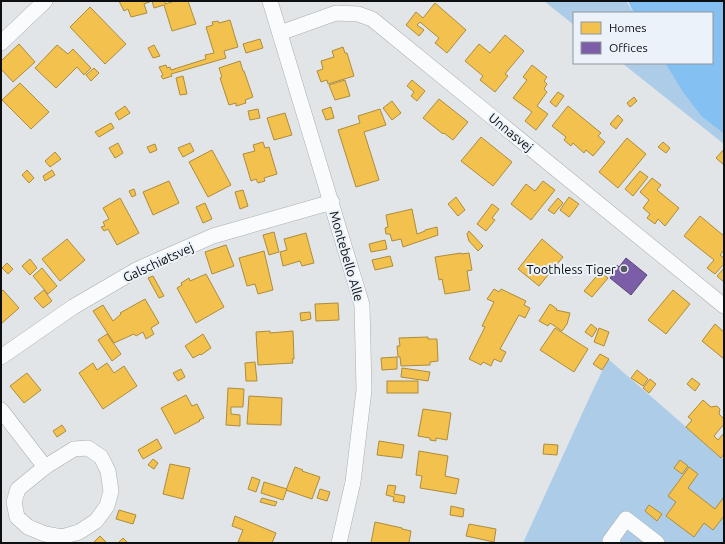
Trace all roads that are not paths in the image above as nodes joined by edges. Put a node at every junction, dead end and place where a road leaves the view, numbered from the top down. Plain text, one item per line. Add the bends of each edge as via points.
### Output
1 (45, 1) edge
2 (270, 1) edge
3 (280, 33) junction
4 (1, 43) edge
5 (332, 202) junction
6 (724, 306) edge
7 (1, 357) edge
8 (1, 410) edge
9 (45, 466) junction
10 (339, 543) edge
11 (613, 543) edge
12 (657, 543) edge

1 - 4 street
2 - 3 street, Montebello Alle
3 - 5 street, Montebello Alle
3 - 6 street, Unnasvej via 336,13 358,14 372,19
5 - 7 street, Galschiøtsvej via 213,236 138,269 73,307
5 - 10 street, Montebello Alle via 362,305 364,390 353,482
8 - 9 street
9 - 9 street via 18,489 14,502 17,517 28,527 44,534 62,537 79,532 96,521 106,506 111,491 108,471 101,457 88,448 74,449
11 - 12 street via 610,541 626,519

